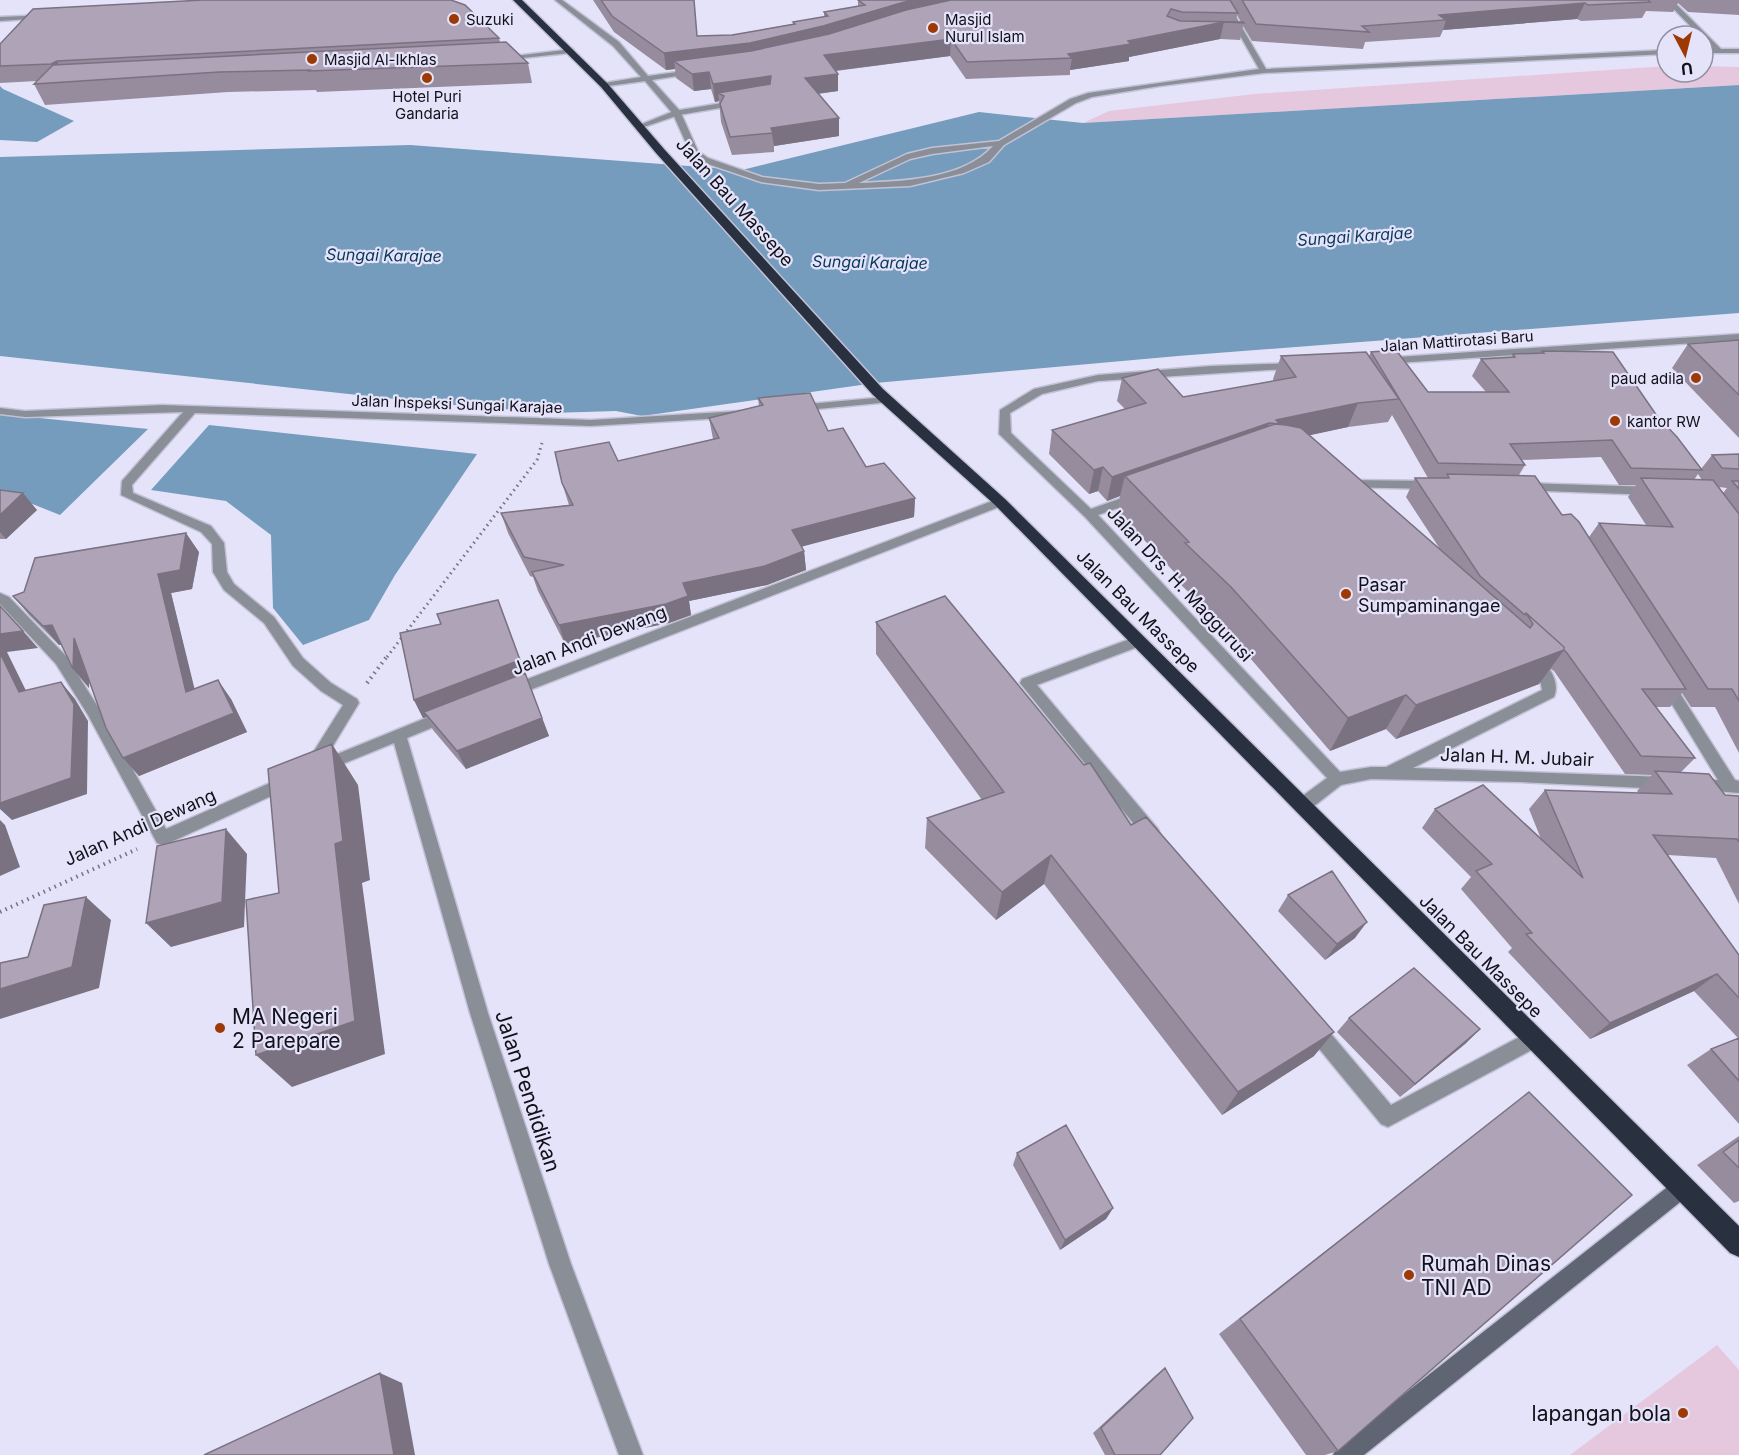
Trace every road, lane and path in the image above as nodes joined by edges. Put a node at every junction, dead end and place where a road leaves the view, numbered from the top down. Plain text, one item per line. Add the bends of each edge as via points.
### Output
1 (517, 0) edge
2 (558, 0) edge
3 (1223, 0) edge
4 (1668, 0) edge
5 (57, 15) edge
6 (0, 19) edge
7 (1230, 34) edge
8 (1241, 34) junction
9 (570, 51) junction
10 (1715, 51) edge
11 (1719, 51) junction
12 (1739, 51) edge
13 (1655, 52) edge
14 (488, 59) edge
15 (705, 70) edge
16 (1264, 70) junction
17 (646, 77) junction
18 (604, 84) junction
19 (746, 101) edge
20 (677, 113) junction
21 (641, 126) junction
22 (1001, 143) junction
23 (844, 187) junction
24 (1739, 337) edge
25 (1373, 362) edge
26 (1304, 365) edge
27 (882, 396) junction
28 (192, 409) junction
29 (782, 410) edge
30 (0, 411) edge
31 (748, 413) edge
32 (548, 422) junction
33 (1442, 485) edge
34 (1510, 487) edge
35 (1150, 492) edge
36 (1668, 492) edge
37 (1352, 499) edge
38 (1000, 502) junction
39 (1089, 514) junction
40 (0, 598) edge
41 (1138, 641) junction
42 (1525, 655) edge
43 (1656, 667) edge
44 (502, 694) edge
45 (352, 703) junction
46 (460, 711) edge
47 (399, 735) junction
48 (1390, 772) junction
49 (304, 774) junction
50 (1337, 779) junction
51 (1735, 787) edge
52 (1303, 805) junction
53 (163, 838) junction
54 (1162, 846) edge
55 (0, 912) edge
56 (1305, 1018) edge
57 (1534, 1039) junction
58 (1682, 1188) junction
59 (1739, 1244) edge
60 (632, 1455) edge
61 (1345, 1455) edge

1 - 9 highway, Jalan Bau Massepe
2 - 17 street via 616,44
3 - 8 street
4 - 11 street
5 - 6 street
7 - 8 street
8 - 16 street
9 - 14 street
9 - 18 highway, Jalan Bau Massepe
10 - 11 street
11 - 12 street
13 - 16 street
15 - 17 street
16 - 22 street via 1091,95 1060,107
17 - 18 street
17 - 20 street
18 - 21 highway, Jalan Bau Massepe
19 - 20 street
20 - 21 street
20 - 23 street via 694,152 705,160 761,179
21 - 27 highway, Jalan Bau Massepe
22 - 23 street via 907,157
22 - 23 street via 986,160 961,171 910,183
24 - 25 street, Jalan Mattirotasi Baru via 1598,351
26 - 39 street via 1098,378 1038,391 1004,412 1005,434
27 - 29 street
27 - 38 highway, Jalan Bau Massepe
28 - 30 street, Jalan Inspeksi Sungai Karajae via 25,414
28 - 32 street, Jalan Inspeksi Sungai Karajae
28 - 45 street via 126,484 127,495 206,529 218,543 220,572 229,587 269,620 305,669
31 - 32 street, Jalan Inspeksi Sungai Karajae via 628,422
32 - 45 path via 537,460
33 - 37 street via 1335,484
34 - 36 street via 1546,493
35 - 39 street, Jalan Drs. H. Maggurusi
38 - 41 highway, Jalan Bau Massepe
38 - 44 street, Jalan Andi Dewang
39 - 50 street, Jalan Drs. H. Maggurusi
40 - 53 street via 61,660
41 - 52 highway, Jalan Bau Massepe
41 - 54 street via 1027,683
42 - 48 street via 1547,677 1549,693
43 - 51 street
45 - 49 street
46 - 47 street, Jalan Andi Dewang
47 - 49 street, Jalan Andi Dewang
47 - 60 street, Jalan Pendidikan via 479,1013 560,1264
48 - 50 street, Jalan H. M. Jubair
48 - 51 street, Jalan H. M. Jubair
49 - 53 street, Jalan Andi Dewang
50 - 52 street, Jalan H. M. Jubair
52 - 57 highway, Jalan Bau Massepe
53 - 55 path, Jalan Andi Dewang
56 - 57 street via 1388,1117
57 - 58 highway, Jalan Bau Massepe
58 - 59 highway, Jalan Bau Massepe
58 - 61 main road

